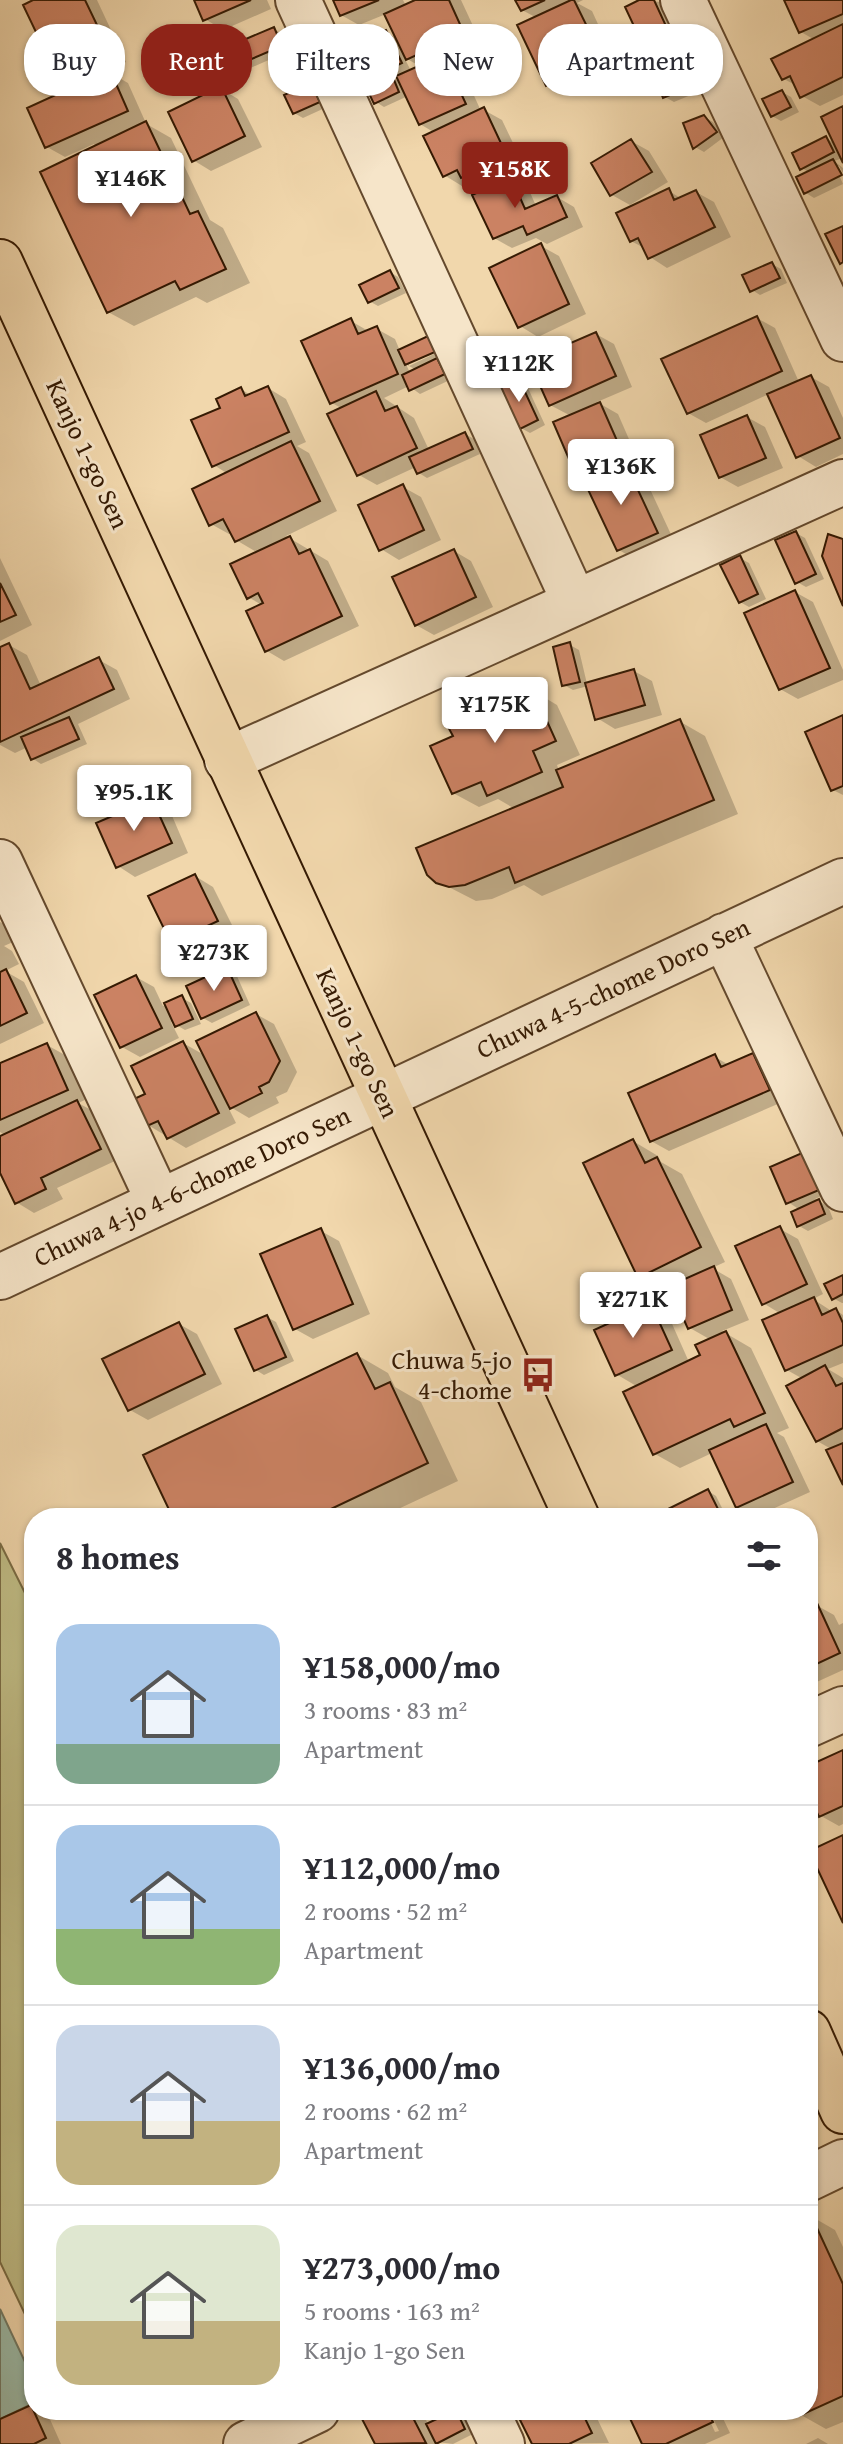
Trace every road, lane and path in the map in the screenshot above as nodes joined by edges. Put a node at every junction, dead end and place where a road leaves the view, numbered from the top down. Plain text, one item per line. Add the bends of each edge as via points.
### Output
1 (298, 0) edge
2 (683, 0) edge
3 (0, 262) edge
4 (843, 339) edge
5 (843, 482) edge
6 (575, 603) junction
7 (227, 760) junction
8 (0, 862) edge
9 (843, 881) edge
10 (724, 936) junction
11 (383, 1096) junction
12 (843, 1189) edge
13 (159, 1202) junction
14 (0, 1277) edge
15 (572, 1508) edge
16 (843, 1709) edge
17 (818, 1720) edge
18 (818, 2055) edge
19 (843, 2111) edge
20 (843, 2162) edge
21 (818, 2174) edge
22 (296, 2420) edge
23 (491, 2420) edge
24 (246, 2444) edge
25 (502, 2444) edge

1 - 6 street
2 - 4 street
3 - 7 main road, Kanjo 1-go Sen
5 - 6 street
6 - 7 street
7 - 11 main road, Kanjo 1-go Sen
8 - 13 street
9 - 10 street, Chuwa 4-5-chome Doro Sen
10 - 11 street, Chuwa 4-5-chome Doro Sen
10 - 12 street
11 - 13 street, Chuwa 4-jo 4-6-chome Doro Sen
11 - 15 main road, Kanjo 1-go Sen
13 - 14 street, Chuwa 4-jo 4-6-chome Doro Sen
16 - 17 street
18 - 19 main road
20 - 21 street
22 - 24 street
23 - 25 street

